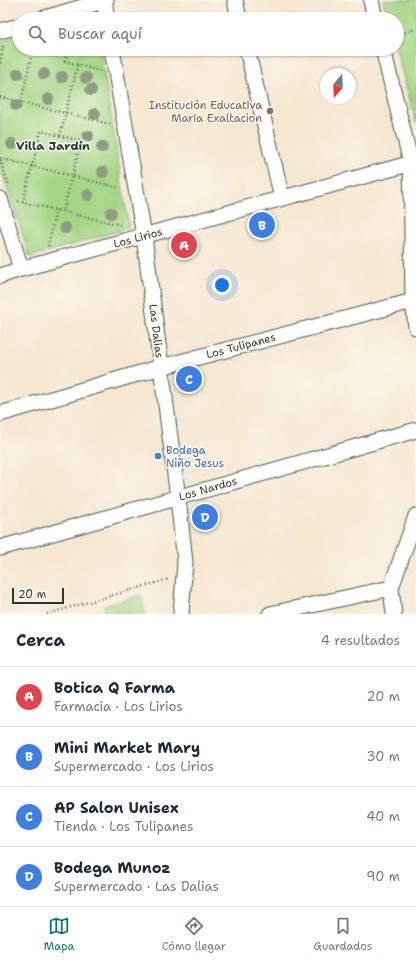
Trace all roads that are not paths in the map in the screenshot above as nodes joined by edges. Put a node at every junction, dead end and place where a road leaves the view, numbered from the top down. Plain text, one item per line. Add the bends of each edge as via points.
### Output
1 (105, 0) edge
2 (235, 0) edge
3 (370, 0) edge
4 (65, 12) edge
5 (106, 12) edge
6 (238, 12) edge
7 (373, 12) edge
8 (12, 30) edge
9 (2, 36) edge
10 (107, 56) edge
11 (248, 56) edge
12 (385, 56) edge
13 (414, 163) edge
14 (8, 197) edge
15 (282, 198) junction
16 (144, 236) junction
17 (22, 270) junction
18 (0, 276) edge
19 (413, 301) junction
20 (416, 327) edge
21 (161, 366) junction
22 (0, 414) edge
23 (416, 430) edge
24 (178, 498) junction
25 (416, 516) edge
26 (0, 548) edge
27 (391, 588) junction
28 (181, 614) edge
29 (270, 614) edge
30 (394, 614) edge

1 - 4 street
1 - 5 street
2 - 6 street
3 - 7 street
8 - 9 street
10 - 16 street, Las Dalias
11 - 15 street
12 - 13 street
13 - 15 street, Los Lirios
13 - 19 street
14 - 17 street
15 - 16 street, Los Lirios
16 - 17 street, Los Lirios
16 - 21 street, Las Dalias
17 - 18 street, Los Lirios
19 - 20 street
19 - 21 street, Los Tulipanes
21 - 22 street, Los Tulipanes
21 - 24 street, Las Dalias
23 - 24 street, Los Nardos
24 - 26 street, Los Nardos
24 - 28 street, Las Dalias via 186,562
25 - 27 street
27 - 29 street
27 - 30 street

